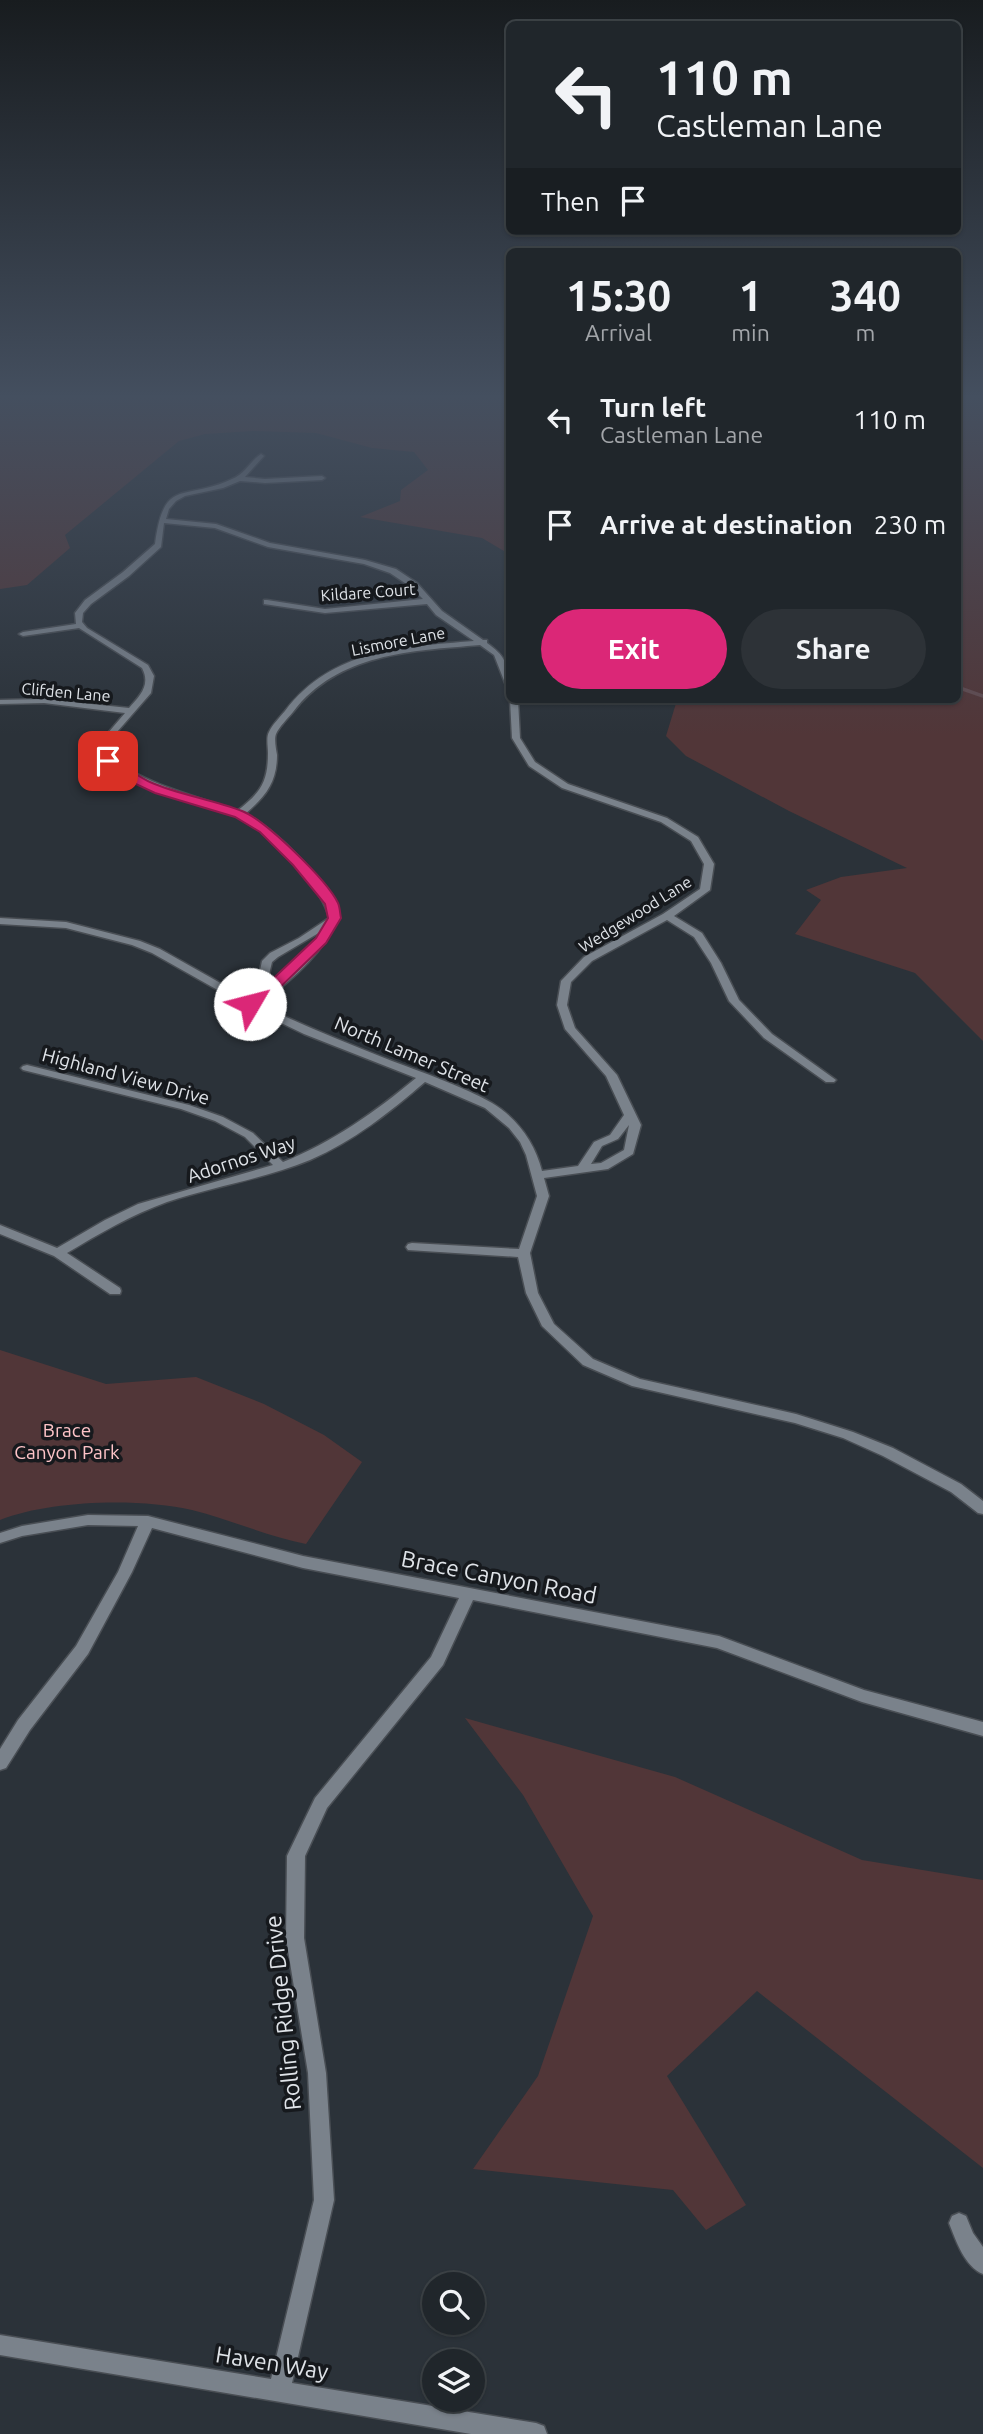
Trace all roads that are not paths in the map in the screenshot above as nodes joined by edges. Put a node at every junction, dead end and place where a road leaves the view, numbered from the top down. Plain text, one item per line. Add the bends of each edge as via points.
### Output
1 (166, 508) edge
2 (160, 521) junction
3 (430, 601) junction
4 (267, 602) dead end
5 (79, 626) junction
6 (23, 634) dead end
7 (484, 642) junction
8 (506, 675) edge
9 (0, 702) edge
10 (514, 703) edge
11 (129, 712) junction
12 (239, 814) junction
13 (667, 916) junction
14 (334, 918) junction
15 (0, 921) edge
16 (232, 993) junction
17 (250, 1004) junction
18 (27, 1068) dead end
19 (424, 1077) junction
20 (830, 1080) dead end
21 (631, 1114) junction
22 (281, 1167) junction
23 (582, 1169) junction
24 (536, 1175) junction
25 (0, 1229) edge
26 (412, 1247) dead end
27 (58, 1253) junction
28 (524, 1253) junction
29 (115, 1291) dead end
30 (983, 1509) edge
31 (148, 1521) junction
32 (0, 1538) edge
33 (468, 1594) junction
34 (983, 1729) edge
35 (0, 1763) edge
36 (959, 2223) dead end
37 (983, 2264) edge
38 (0, 2345) edge
39 (279, 2391) junction
40 (536, 2434) edge

1 - 2 street
2 - 3 street via 216,526 268,545 365,562 400,575
2 - 5 street via 158,545 88,602 79,613
3 - 4 street, Kildare Court via 326,611
3 - 7 street via 439,613
5 - 6 street
5 - 11 street via 145,667 150,676 147,693
7 - 8 street via 498,654
7 - 12 street, Lismore Lane via 377,657 340,667 315,682 272,733 272,775 263,795
9 - 11 street, Clifden Lane via 44,701
10 - 13 street, Wedgewood Lane via 516,738 532,764 565,786 664,820 695,839 709,864 705,890
11 - 12 street via 106,740 108,761 129,777 159,790
12 - 14 street via 264,830 297,862 331,903
13 - 20 street via 698,935 734,1000 768,1036
13 - 21 street, Wedgewood Lane via 588,959 566,981 562,1006 570,1029 611,1075
14 - 16 street via 274,954 267,961 264,977
14 - 17 street via 321,941
15 - 16 street, North Lamer Street via 66,925 136,943
16 - 17 street, North Lamer Street
17 - 19 street, North Lamer Street
18 - 22 street, Highland View Drive via 219,1119 249,1135
19 - 22 street, Adornos Way via 366,1124 329,1147
19 - 24 street, North Lamer Street via 489,1106 513,1126 532,1154
21 - 23 street via 614,1137 598,1144
21 - 23 street, Wedgewood Lane via 635,1125 629,1152 604,1166
22 - 27 street, Adornos Way via 143,1207
23 - 24 street, Wedgewood Lane
24 - 28 street, North Lamer Street via 543,1196
25 - 27 street
26 - 28 street
27 - 29 street
28 - 30 street, North Lamer Street via 532,1293 549,1326 588,1362 637,1383 848,1435 956,1488
31 - 32 street, Brace Canyon Road via 88,1520
31 - 33 street, Brace Canyon Road via 303,1562
31 - 35 street via 82,1650
33 - 34 street, Brace Canyon Road via 719,1642 862,1696
33 - 39 street, Rolling Ridge Drive via 437,1661 321,1803 296,1856 295,1938 317,2073 324,2200
36 - 37 street
38 - 39 street, Haven Way
39 - 40 street, Haven Way

